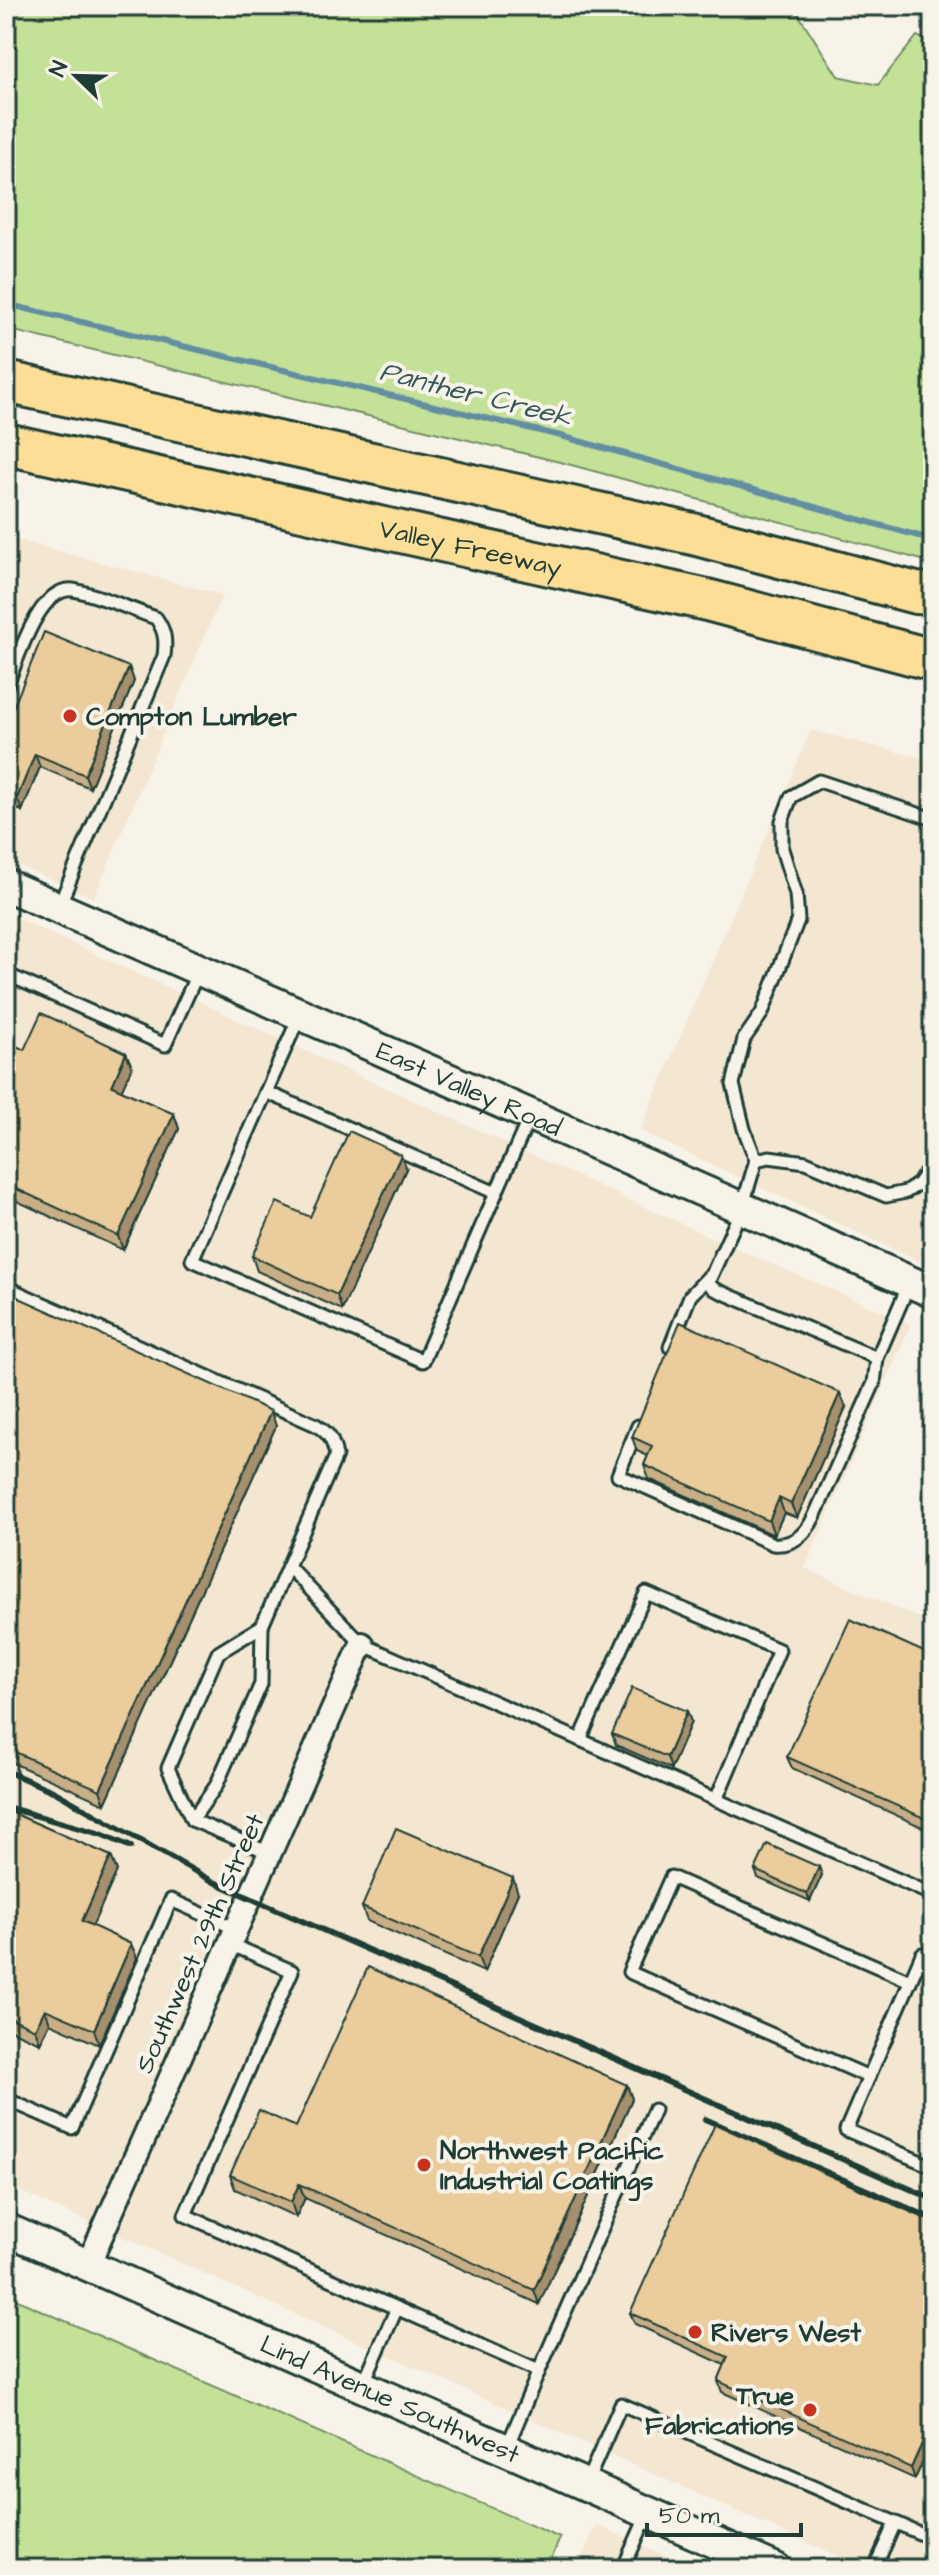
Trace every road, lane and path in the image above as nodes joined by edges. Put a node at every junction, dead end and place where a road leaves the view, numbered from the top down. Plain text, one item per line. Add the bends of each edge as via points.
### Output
1 (6, 382) edge
2 (6, 444) edge
3 (927, 596) edge
4 (933, 660) edge
5 (6, 687) edge
6 (933, 819) edge
7 (6, 885) edge
8 (59, 906) junction
9 (199, 971) junction
10 (6, 974) edge
11 (300, 1015) junction
12 (266, 1092) junction
13 (530, 1116) junction
14 (756, 1160) junction
15 (933, 1162) edge
16 (496, 1193) junction
17 (742, 1208) junction
18 (709, 1276) junction
19 (6, 1287) edge
20 (922, 1287) edge
21 (877, 1358) junction
22 (662, 1365) edge
23 (640, 1420) edge
24 (288, 1566) junction
25 (262, 1626) junction
26 (362, 1644) junction
27 (580, 1740) junction
28 (716, 1800) junction
29 (192, 1820) junction
30 (270, 1853) junction
31 (933, 1895) edge
32 (233, 1936) junction
33 (933, 1959) edge
34 (910, 1981) junction
35 (869, 2077) junction
36 (6, 2099) edge
37 (654, 2110) dead end
38 (933, 2167) edge
39 (6, 2229) edge
40 (88, 2265) junction
41 (397, 2308) junction
42 (539, 2371) junction
43 (362, 2386) junction
44 (506, 2450) junction
45 (586, 2485) junction
46 (648, 2512) junction
47 (895, 2523) junction
48 (933, 2539) edge
49 (623, 2569) edge
50 (776, 2569) edge
51 (874, 2569) edge

1 - 3 highway via 693,534
2 - 4 highway, Valley Freeway via 693,597
5 - 8 lane via 38,612 56,595 70,590 156,618 163,628 164,656
6 - 14 lane via 819,781 791,797 782,821 782,849 798,920 762,1013 744,1039 733,1084
7 - 8 street, East Valley Road
8 - 9 street, East Valley Road
9 - 10 lane via 165,1045
9 - 11 street, East Valley Road
11 - 12 lane
11 - 13 street, East Valley Road
12 - 16 lane
12 - 16 lane via 192,1260 423,1361
13 - 16 lane
13 - 17 street, East Valley Road
14 - 15 lane via 806,1162 886,1196 918,1184
14 - 17 lane
17 - 18 lane
17 - 20 street, East Valley Road
18 - 21 lane via 714,1289
18 - 22 lane via 690,1296
19 - 24 lane via 327,1432 336,1456
20 - 21 lane
21 - 23 lane via 874,1383 809,1528 783,1545 618,1475
24 - 25 lane
24 - 26 lane
25 - 29 lane via 261,1684 216,1786
25 - 29 lane via 218,1653 168,1768
26 - 27 lane
26 - 30 street, Southwest 29th Street
27 - 28 lane
27 - 28 lane via 646,1593 779,1650
28 - 31 lane
29 - 30 lane
30 - 32 street, Southwest 29th Street
32 - 36 lane via 171,1900 72,2128
32 - 40 street, Southwest 29th Street
32 - 41 lane via 292,1971 185,2215
33 - 34 lane via 922,1954
34 - 35 lane
34 - 35 lane via 671,1877 629,1972
35 - 38 lane via 846,2130
37 - 42 lane
39 - 40 street, Lind Avenue Southwest
40 - 43 street, Lind Avenue Southwest
41 - 42 lane
41 - 43 lane
42 - 44 lane
43 - 44 street, Lind Avenue Southwest
44 - 45 street, Lind Avenue Southwest
45 - 46 street, Lind Avenue Southwest
45 - 47 lane via 621,2404
46 - 49 lane
46 - 50 street, Lind Avenue Southwest
47 - 48 lane
47 - 51 lane

